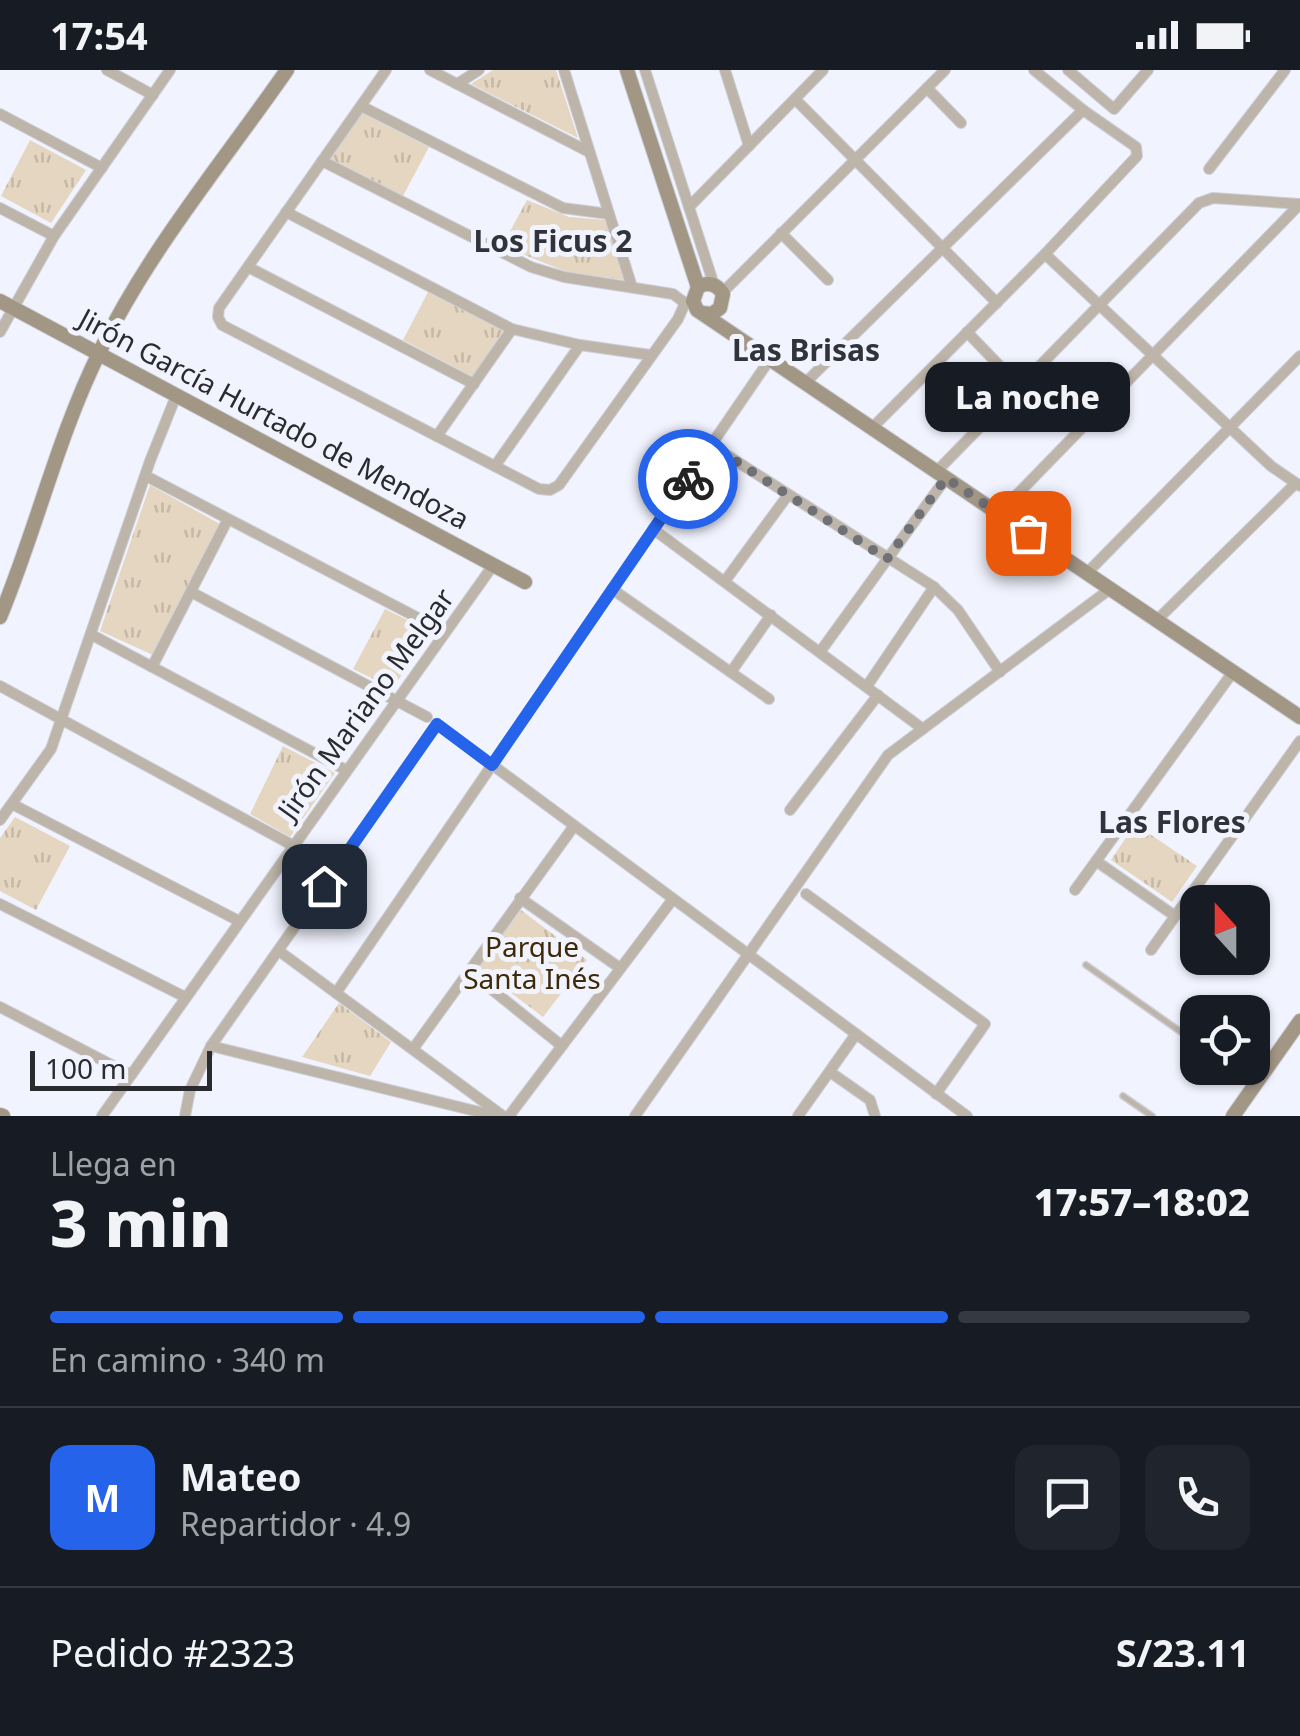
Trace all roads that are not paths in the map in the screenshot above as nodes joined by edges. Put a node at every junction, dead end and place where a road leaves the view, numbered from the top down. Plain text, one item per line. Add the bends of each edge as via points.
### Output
1 (107, 70) edge
2 (170, 70) edge
3 (287, 70) edge
4 (386, 70) edge
5 (430, 70) edge
6 (478, 70) edge
7 (564, 70) edge
8 (628, 70) edge
9 (645, 70) edge
10 (726, 70) edge
11 (823, 70) edge
12 (945, 70) edge
13 (1034, 70) edge
14 (1068, 70) edge
15 (1148, 70) edge
16 (1285, 70) edge
17 (457, 84) junction
18 (927, 88) junction
19 (153, 95) junction
20 (796, 99) junction
21 (361, 106) junction
22 (1083, 110) junction
23 (0, 114) edge
24 (961, 123) dead end
25 (749, 146) junction
26 (590, 152) junction
27 (854, 158) junction
28 (322, 161) junction
29 (102, 168) junction
30 (1209, 169) dead end
31 (1300, 204) edge
32 (689, 207) junction
33 (0, 208) edge
34 (286, 212) junction
35 (609, 214) junction
36 (781, 233) junction
37 (54, 236) junction
38 (942, 247) junction
39 (1045, 254) junction
40 (248, 267) junction
41 (828, 280) dead end
42 (632, 287) junction
43 (719, 295) junction
44 (694, 301) junction
45 (997, 302) junction
46 (1100, 303) junction
47 (6, 304) edge
48 (512, 329) junction
49 (0, 332) edge
50 (730, 332) junction
51 (968, 332) junction
52 (580, 344) junction
53 (99, 353) junction
54 (1155, 354) junction
55 (650, 355) junction
56 (1300, 356) edge
57 (770, 359) junction
58 (805, 383) junction
59 (474, 384) junction
60 (1019, 386) junction
61 (176, 396) junction
62 (1230, 426) junction
63 (872, 428) junction
64 (438, 436) junction
65 (711, 445) junction
66 (494, 466) junction
67 (941, 475) junction
68 (146, 476) junction
69 (1298, 485) edge
70 (788, 494) junction
71 (999, 514) junction
72 (228, 519) junction
73 (654, 529) junction
74 (887, 559) junction
75 (494, 564) junction
76 (1087, 573) junction
77 (725, 581) junction
78 (525, 582) dead end
79 (934, 587) junction
80 (612, 589) junction
81 (1110, 589) junction
82 (191, 592) junction
83 (771, 616) junction
84 (0, 617) edge
85 (1157, 620) junction
86 (445, 632) junction
87 (92, 636) junction
88 (820, 652) junction
89 (152, 667) junction
90 (730, 672) junction
91 (1000, 672) junction
92 (1233, 672) junction
93 (0, 686) edge
94 (867, 686) junction
95 (878, 695) junction
96 (769, 699) dead end
97 (396, 700) junction
98 (426, 717) dead end
99 (1300, 717) edge
100 (62, 718) junction
101 (923, 729) junction
102 (1300, 741) edge
103 (492, 765) junction
104 (346, 770) junction
105 (12, 804) junction
106 (790, 810) dead end
107 (0, 820) edge
108 (574, 826) junction
109 (292, 845) junction
110 (1096, 861) junction
111 (1075, 890) dead end
112 (806, 894) dead end
113 (520, 898) junction
114 (673, 899) junction
115 (0, 904) edge
116 (1175, 916) junction
117 (238, 921) junction
118 (1151, 950) dead end
119 (280, 951) junction
120 (747, 954) junction
121 (1086, 965) dead end
122 (620, 968) junction
123 (470, 972) junction
124 (336, 993) junction
125 (185, 998) junction
126 (0, 1007) edge
127 (1300, 1021) edge
128 (1180, 1031) edge
129 (856, 1034) junction
130 (211, 1046) junction
131 (562, 1046) junction
132 (413, 1049) junction
133 (1270, 1064) edge
134 (830, 1072) junction
135 (131, 1075) junction
136 (1255, 1085) edge
137 (936, 1094) junction
138 (1122, 1096) dead end
139 (102, 1116) edge
140 (184, 1116) edge
141 (503, 1116) edge
142 (634, 1116) edge
143 (798, 1116) edge
144 (874, 1116) edge
145 (966, 1116) edge
146 (1152, 1116) edge
147 (1233, 1116) edge

1 - 19 street
2 - 19 street
3 - 53 street via 127,299
4 - 21 street
5 - 17 street
6 - 17 street
7 - 26 street
8 - 44 street
9 - 32 street
10 - 25 street
11 - 20 street
12 - 18 street
13 - 22 street
14 - 15 street via 1114,109
16 - 30 street
17 - 26 street
18 - 24 street
18 - 27 street
19 - 29 street
20 - 25 street
20 - 27 street
21 - 28 street
21 - 35 street via 563,208
22 - 38 street
22 - 39 street via 1136,147 1138,156
23 - 29 street
25 - 32 street
26 - 35 street
27 - 36 street
27 - 38 street
28 - 34 street
28 - 42 street via 531,267
29 - 37 street
31 - 46 street via 1207,199
31 - 54 street
32 - 43 street
33 - 37 street
34 - 40 street
34 - 48 street
35 - 42 street
36 - 41 street
36 - 43 street
37 - 47 street
38 - 45 street
38 - 58 street
39 - 45 street
39 - 46 street
40 - 59 street
40 - 64 street via 220,308 222,325
42 - 44 street
43 - 44 street
43 - 44 street via 712,314
43 - 50 street
44 - 50 street
44 - 55 street
45 - 51 street
46 - 54 street
46 - 60 street
47 - 49 street
47 - 53 street, Jirón García Hurtado de Mendoza
48 - 52 street
48 - 59 street
50 - 57 street
51 - 60 street
51 - 63 street
52 - 55 street
52 - 66 street
53 - 61 street, Jirón García Hurtado de Mendoza
53 - 84 street via 60,441
54 - 62 street
54 - 71 street
55 - 66 street via 555,488 539,489
56 - 62 street
57 - 58 street
57 - 65 street
58 - 63 street
59 - 64 street
60 - 67 street
61 - 68 street
61 - 75 street, Jirón García Hurtado de Mendoza
62 - 69 street
62 - 76 street
63 - 67 street
64 - 66 street
65 - 70 street
65 - 73 street
67 - 71 street
67 - 74 street
68 - 72 street
68 - 87 street
69 - 85 street
70 - 74 street
70 - 77 street
71 - 76 street
72 - 82 street
72 - 86 street
73 - 77 street
73 - 80 street
74 - 79 street
74 - 88 street
75 - 78 street, Jirón García Hurtado de Mendoza
75 - 86 street, Jirón Mariano Melgar
76 - 81 street
77 - 83 street
79 - 91 street
79 - 94 street
80 - 90 street
80 - 103 street
81 - 85 street
81 - 91 street
82 - 89 street
82 - 97 street
83 - 88 street
83 - 90 street
85 - 92 street
86 - 97 street, Jirón Mariano Melgar
87 - 89 street
87 - 100 street
88 - 94 street
89 - 104 street
90 - 96 street
91 - 101 street
92 - 99 street
92 - 110 street
93 - 100 street
94 - 95 street
95 - 101 street
95 - 106 street
97 - 98 street
97 - 104 street, Jirón Mariano Melgar
100 - 105 street via 51,749
100 - 109 street
101 - 120 street via 888,756
102 - 116 street
103 - 108 street
103 - 119 street via 437,724
103 - 124 street
104 - 109 street, Jirón Mariano Melgar
105 - 107 street
105 - 117 street
108 - 113 street
108 - 114 street
109 - 117 street, Jirón Mariano Melgar
110 - 111 street
110 - 116 street
112 - 137 street via 986,1024
113 - 122 street
113 - 123 street
114 - 120 street
114 - 122 street
115 - 125 street
116 - 118 street
117 - 125 street, Jirón Mariano Melgar
119 - 124 street
119 - 130 street
120 - 129 street
120 - 142 street
121 - 128 lane
122 - 131 street
123 - 131 street
123 - 132 street
124 - 132 street
125 - 135 street, Jirón Mariano Melgar
126 - 135 street
127 - 133 street
129 - 134 street
129 - 137 street
130 - 140 street
130 - 141 street
131 - 141 street
132 - 141 street
134 - 143 street
134 - 144 street via 870,1100
135 - 139 street, Jirón Mariano Melgar
136 - 147 street
137 - 145 street
138 - 146 lane

